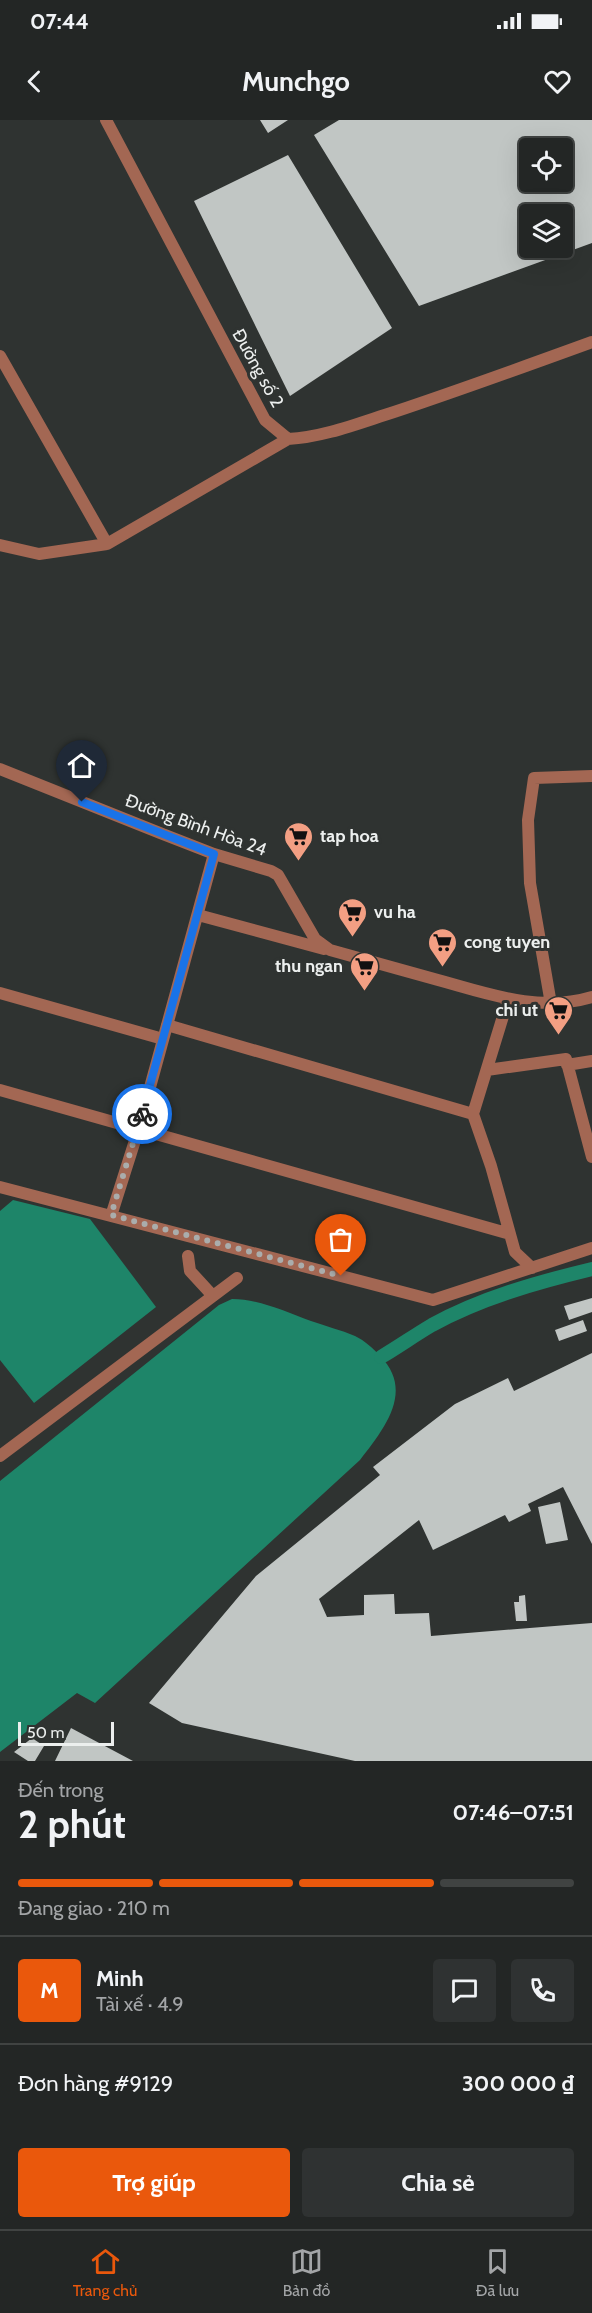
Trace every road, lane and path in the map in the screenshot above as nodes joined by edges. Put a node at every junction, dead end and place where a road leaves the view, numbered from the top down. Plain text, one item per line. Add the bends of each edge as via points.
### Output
1 (106, 120) edge
2 (592, 342) edge
3 (0, 356) edge
4 (288, 439) junction
5 (107, 544) junction
6 (0, 545) edge
7 (0, 769) edge
8 (592, 776) edge
9 (214, 854) junction
10 (198, 915) junction
11 (330, 950) junction
12 (0, 993) edge
13 (592, 997) edge
14 (508, 1000) junction
15 (551, 1004) junction
16 (167, 1025) junction
17 (163, 1039) junction
18 (592, 1061) edge
19 (567, 1065) junction
20 (487, 1070) junction
21 (0, 1090) edge
22 (473, 1114) junction
23 (138, 1131) junction
24 (592, 1157) edge
25 (0, 1187) edge
26 (111, 1215) junction
27 (510, 1234) junction
28 (592, 1248) edge
29 (188, 1256) dead end
30 (532, 1268) junction
31 (237, 1278) dead end
32 (213, 1296) junction
33 (0, 1456) edge

1 - 4 street, Đường số 2 via 265,420
2 - 4 street via 357,424 311,438
3 - 5 street
4 - 5 street
5 - 6 street via 39,554
7 - 9 street, Đường Bình Hòa 24
8 - 15 street via 534,778 528,820 530,883
9 - 10 street
9 - 11 street, Đường Bình Hòa 24 via 278,875 315,939
10 - 11 street
10 - 16 street
11 - 14 street, Đường Bình Hòa 24
12 - 17 street
13 - 15 street, Đường Bình Hòa 24
14 - 15 street, Đường Bình Hòa 24
14 - 20 street
16 - 17 street
16 - 22 street
17 - 23 street
18 - 19 street
19 - 20 street via 566,1059
19 - 24 street
20 - 22 street
21 - 23 street
22 - 27 street
23 - 26 street
23 - 27 street
25 - 26 street
26 - 30 street via 433,1300
27 - 30 street via 515,1252
28 - 30 street
29 - 32 street via 190,1271
31 - 32 street
32 - 33 street

